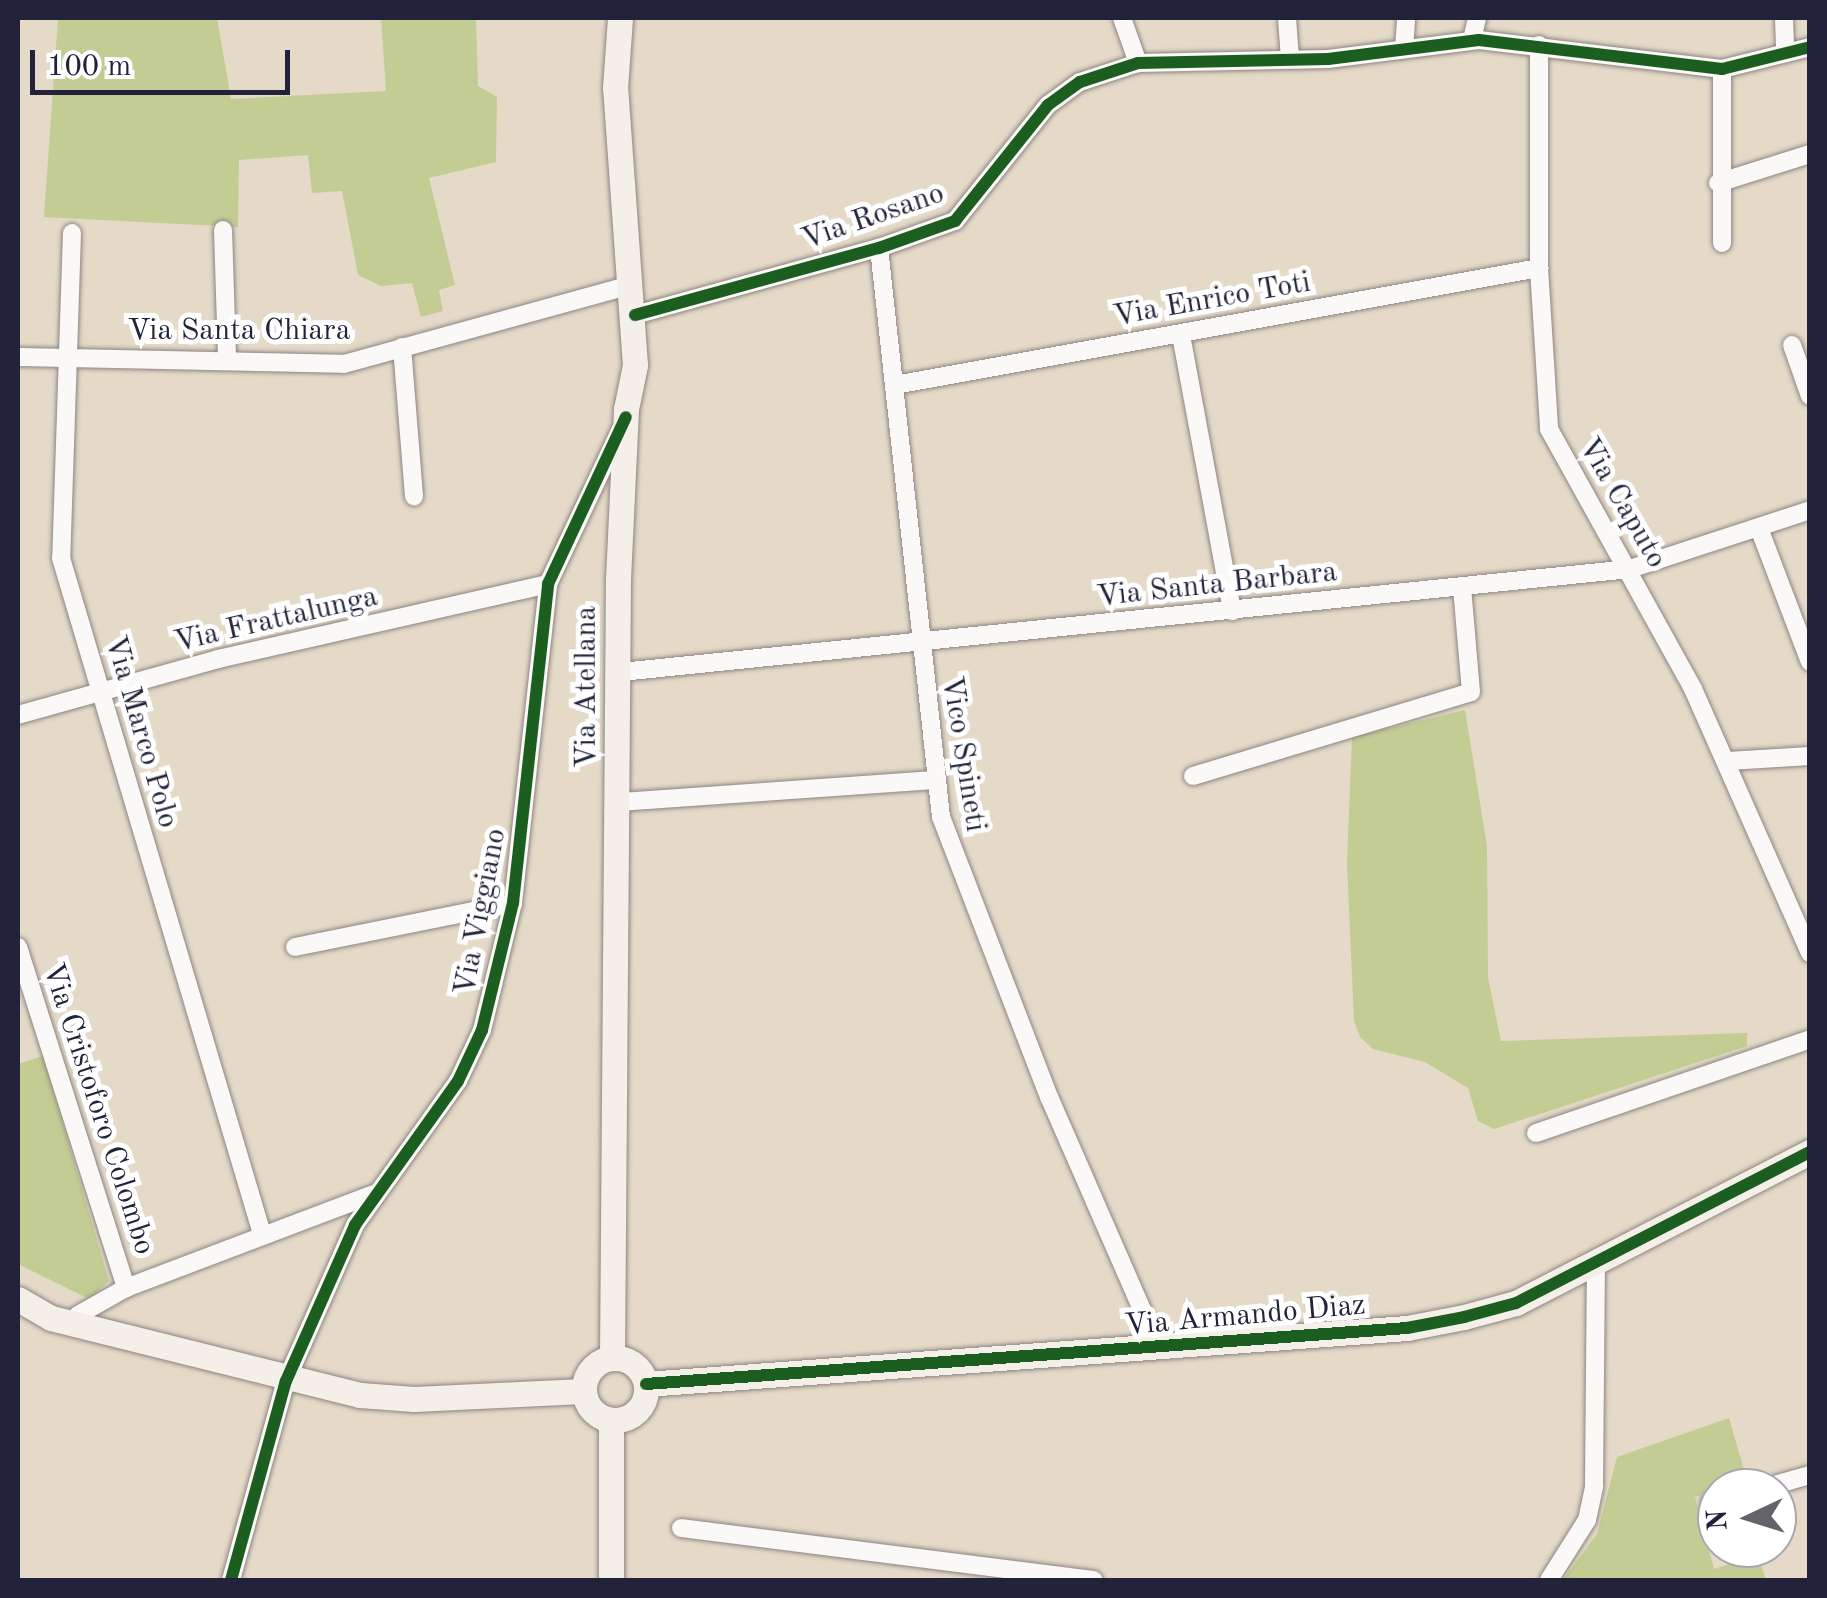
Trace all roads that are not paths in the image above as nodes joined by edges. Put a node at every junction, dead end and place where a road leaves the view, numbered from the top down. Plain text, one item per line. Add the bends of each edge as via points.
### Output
1 (620, 18) edge
2 (1122, 18) edge
3 (1287, 18) edge
4 (1406, 18) edge
5 (1477, 18) edge
6 (1784, 18) edge
7 (1472, 40) junction
8 (1538, 45) junction
9 (1810, 46) edge
10 (1404, 49) junction
11 (1785, 53) junction
12 (1290, 59) junction
13 (1138, 63) junction
14 (1722, 69) junction
15 (1810, 154) edge
16 (1718, 182) junction
17 (223, 230) dead end
18 (72, 233) dead end
19 (1722, 244) dead end
20 (879, 248) junction
21 (1538, 268) junction
22 (631, 285) junction
23 (635, 314) junction
24 (1180, 335) junction
25 (1792, 345) dead end
26 (402, 347) junction
27 (18, 357) edge
28 (226, 359) junction
29 (68, 360) junction
30 (895, 385) junction
31 (1810, 396) edge
32 (626, 418) junction
33 (414, 496) dead end
34 (1810, 510) edge
35 (1759, 528) junction
36 (1630, 570) junction
37 (548, 584) junction
38 (1462, 588) junction
39 (1232, 611) junction
40 (918, 644) junction
41 (1810, 662) edge
42 (621, 672) junction
43 (100, 692) junction
44 (18, 715) edge
45 (1810, 756) edge
46 (1728, 760) junction
47 (1192, 776) dead end
48 (936, 780) junction
49 (620, 802) junction
50 (513, 903) junction
51 (18, 947) edge
52 (295, 947) dead end
53 (1810, 953) edge
54 (1810, 1038) edge
55 (1536, 1134) dead end
56 (1810, 1152) edge
57 (373, 1194) junction
58 (262, 1234) junction
59 (1596, 1262) junction
60 (18, 1281) edge
61 (126, 1288) junction
62 (18, 1299) edge
63 (51, 1318) junction
64 (89, 1321) junction
65 (18, 1324) edge
66 (1158, 1348) junction
67 (612, 1358) junction
68 (286, 1381) junction
69 (646, 1384) junction
70 (584, 1391) junction
71 (611, 1421) junction
72 (682, 1528) dead end
73 (231, 1580) edge
74 (611, 1580) edge
75 (1094, 1580) edge
76 (1549, 1580) edge

1 - 22 street, Via Atellana via 615,88
2 - 13 street
3 - 12 street
4 - 10 street
5 - 7 street
6 - 11 street
7 - 8 street, Via Rosano
7 - 10 street, Via Rosano
8 - 14 street, Via Rosano
8 - 21 street, Via Caputo
9 - 11 street, Via Rosano
10 - 12 street, Via Rosano
11 - 14 street, Via Rosano
12 - 13 street, Via Rosano
13 - 20 street, Via Rosano via 1080,82 1048,106 954,221
14 - 16 street
15 - 16 street
16 - 19 street
17 - 28 street
18 - 29 street, Via Marco Polo
20 - 23 street, Via Rosano
20 - 30 street, Vico Spineti
21 - 24 street, Via Enrico Toti
21 - 36 street, Via Caputo via 1549,429
22 - 23 street, Via Atellana
22 - 26 street, Via Santa Chiara
23 - 32 street, Via Atellana
24 - 30 street, Via Enrico Toti
24 - 39 street
25 - 31 street
26 - 28 street, Via Santa Chiara via 344,364
26 - 33 street
27 - 29 street, Via Santa Chiara
28 - 29 street, Via Santa Chiara
29 - 43 street, Via Marco Polo via 61,558
30 - 40 street, Vico Spineti
32 - 37 street, Via Viggiano
32 - 42 street, Via Atellana
34 - 35 street, Via Santa Barbara
35 - 36 street, Via Santa Barbara
35 - 41 street
36 - 38 street, Via Santa Barbara
36 - 46 street, Via Caputo
37 - 43 street, Via Frattalunga
37 - 50 street, Via Viggiano
38 - 39 street, Via Santa Barbara
38 - 47 street via 1471,692
39 - 40 street, Via Santa Barbara
40 - 42 street, Via Santa Barbara
40 - 48 street, Vico Spineti
42 - 49 street, Via Atellana
43 - 44 street, Via Frattalunga
43 - 58 street, Via Marco Polo
45 - 46 street
46 - 53 street, Via Caputo
48 - 49 street
48 - 66 street, Vico Spineti via 940,816 968,899
49 - 67 street, Via Atellana
50 - 52 street
50 - 57 street, Via Viggiano via 497,985 458,1080
51 - 61 street, Via Cristoforo Colombo
54 - 55 street
56 - 59 street, Via Armando Diaz
57 - 58 street
57 - 68 street, Via Viggiano
58 - 61 street
59 - 66 street, Via Armando Diaz via 1516,1303 1464,1317 1406,1328
59 - 76 street via 1594,1486 1587,1520
60 - 64 street
61 - 64 street
62 - 63 street
63 - 64 street
63 - 65 street
64 - 68 street
66 - 69 street, Via Armando Diaz
67 - 69 street via 631,1362
67 - 70 street via 591,1368
68 - 70 street via 414,1399
68 - 73 street, Via Viggiano
69 - 71 street via 642,1407
70 - 71 street via 592,1411
71 - 74 street
72 - 75 street

